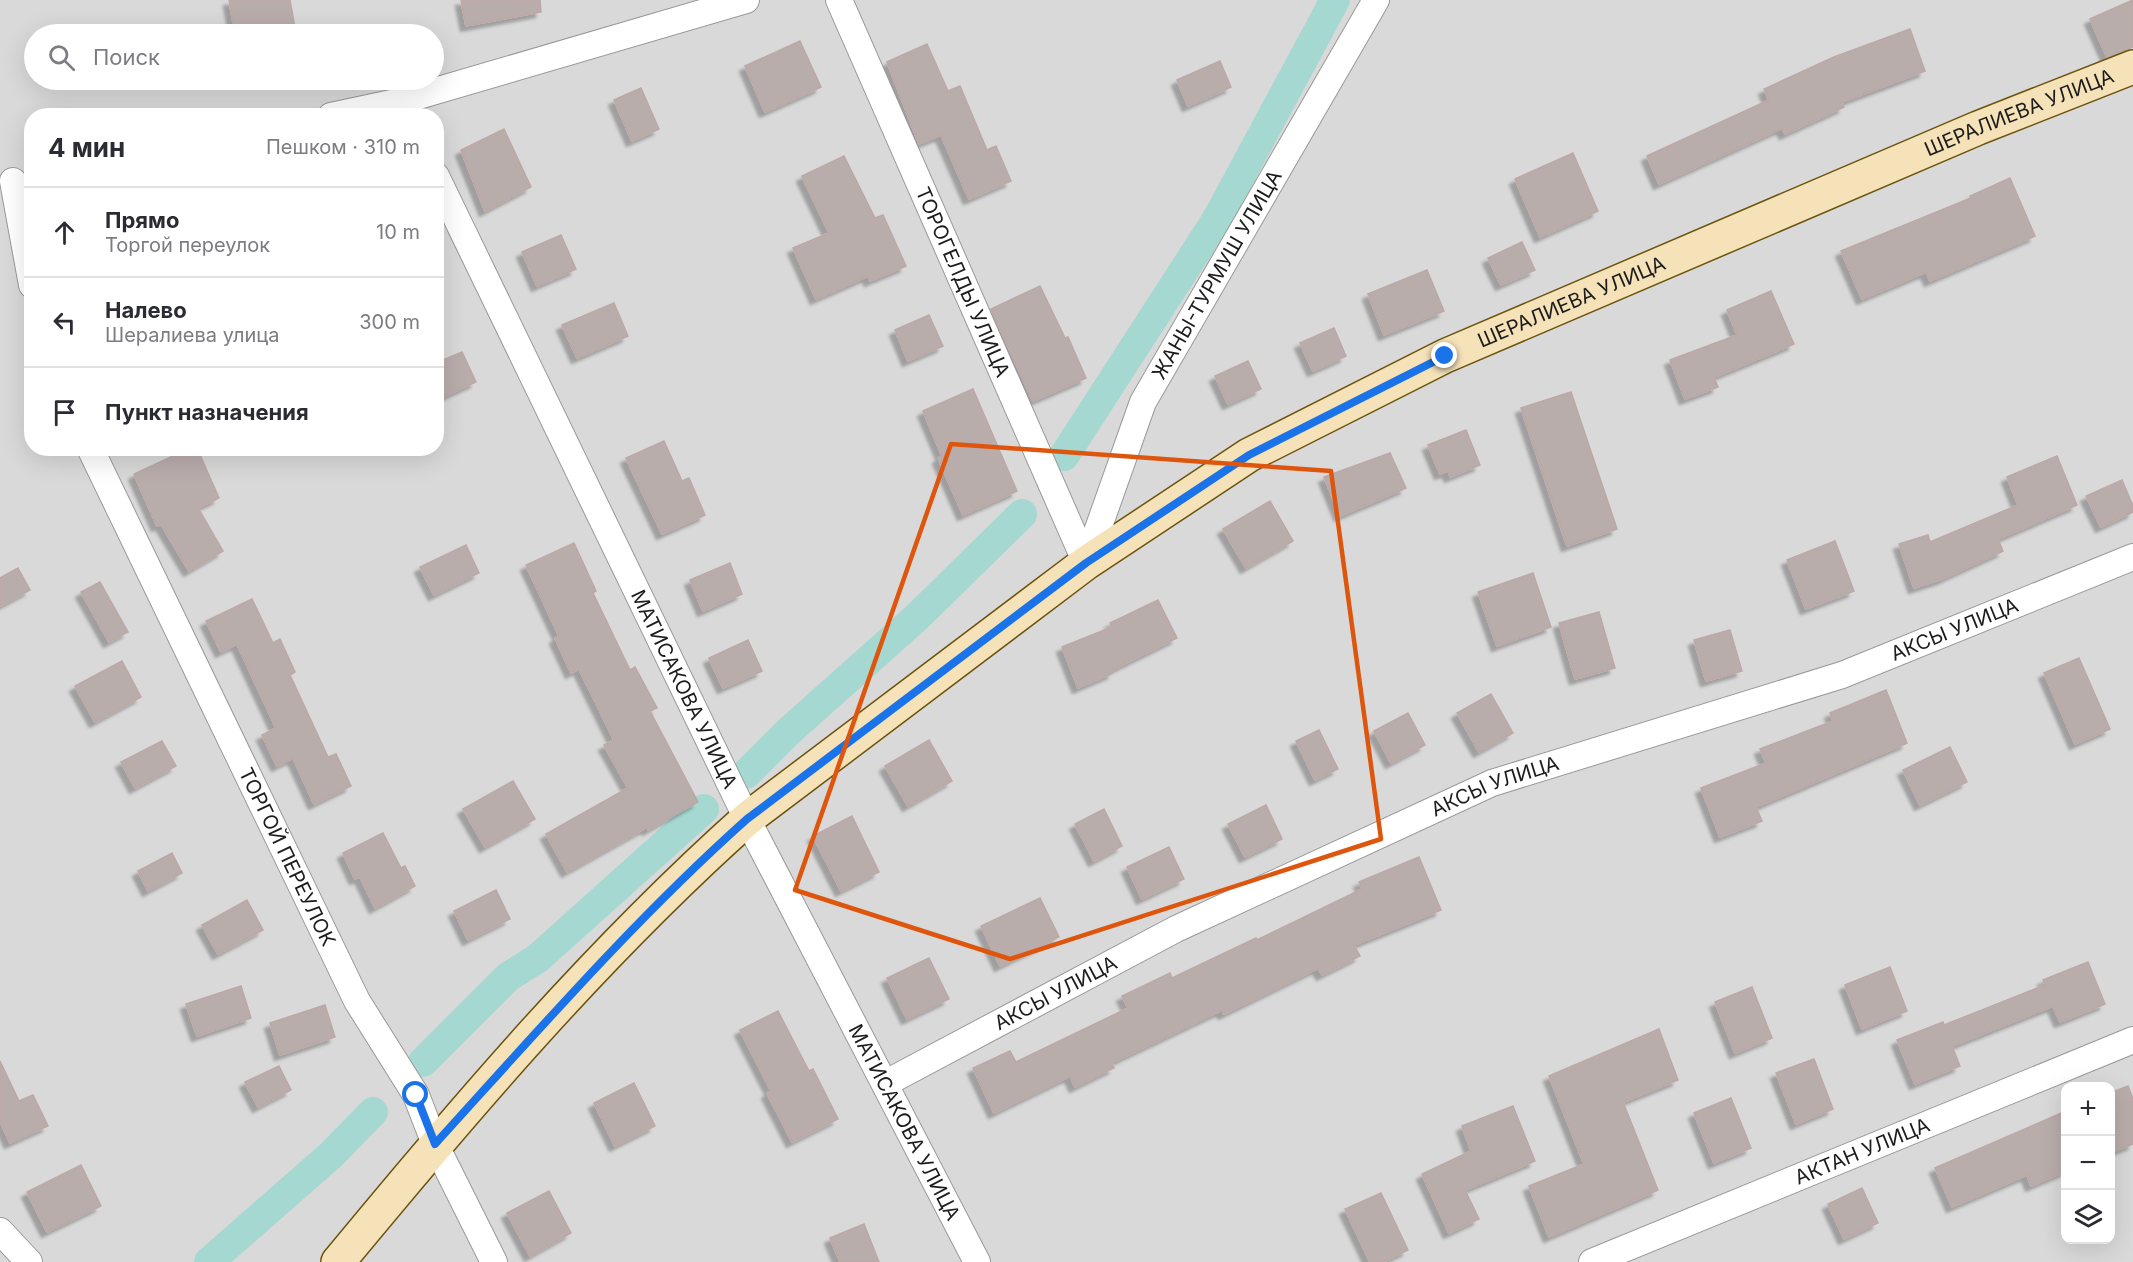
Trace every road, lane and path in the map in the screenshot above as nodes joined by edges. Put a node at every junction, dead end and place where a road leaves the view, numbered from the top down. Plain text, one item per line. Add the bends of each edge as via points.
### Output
1 (746, 0) edge
2 (839, 0) edge
3 (1376, 0) edge
4 (2133, 67) edge
5 (404, 108) edge
6 (15, 181) edge
7 (444, 193) edge
8 (24, 236) edge
9 (94, 456) edge
10 (2133, 557) edge
11 (1086, 563) junction
12 (747, 819) junction
13 (2133, 1040) edge
14 (886, 1083) junction
15 (435, 1144) junction
16 (0, 1231) edge
17 (29, 1262) edge
18 (338, 1262) edge
19 (494, 1262) edge
20 (977, 1262) edge
21 (1592, 1262) edge

1 - 5 street
2 - 11 street, ТОРОГЕЛДЫ УЛИЦА
3 - 11 street, ЖАНЫ-ТУРМУШ УЛИЦА via 1143,402
4 - 11 street, ШЕРАЛИЕВА УЛИЦА via 1978,128 1445,356 1249,455
6 - 8 street
7 - 12 street, МАТИСАКОВА УЛИЦА
9 - 15 street, ТОРГОЙ ПЕРЕУЛОК via 357,1001 416,1095
10 - 14 street, АКСЫ УЛИЦА via 1842,675 1492,783 1176,928
11 - 12 street, ШЕРАЛИЕВА УЛИЦА
12 - 14 street, МАТИСАКОВА УЛИЦА
12 - 15 street, ШЕРАЛИЕВА УЛИЦА via 618,943
13 - 21 street, АКТАН УЛИЦА
14 - 20 street, МАТИСАКОВА УЛИЦА
15 - 18 street, ШЕРАЛИЕВА УЛИЦА
15 - 19 street, ТОРГОЙ ПЕРЕУЛОК
16 - 17 street

